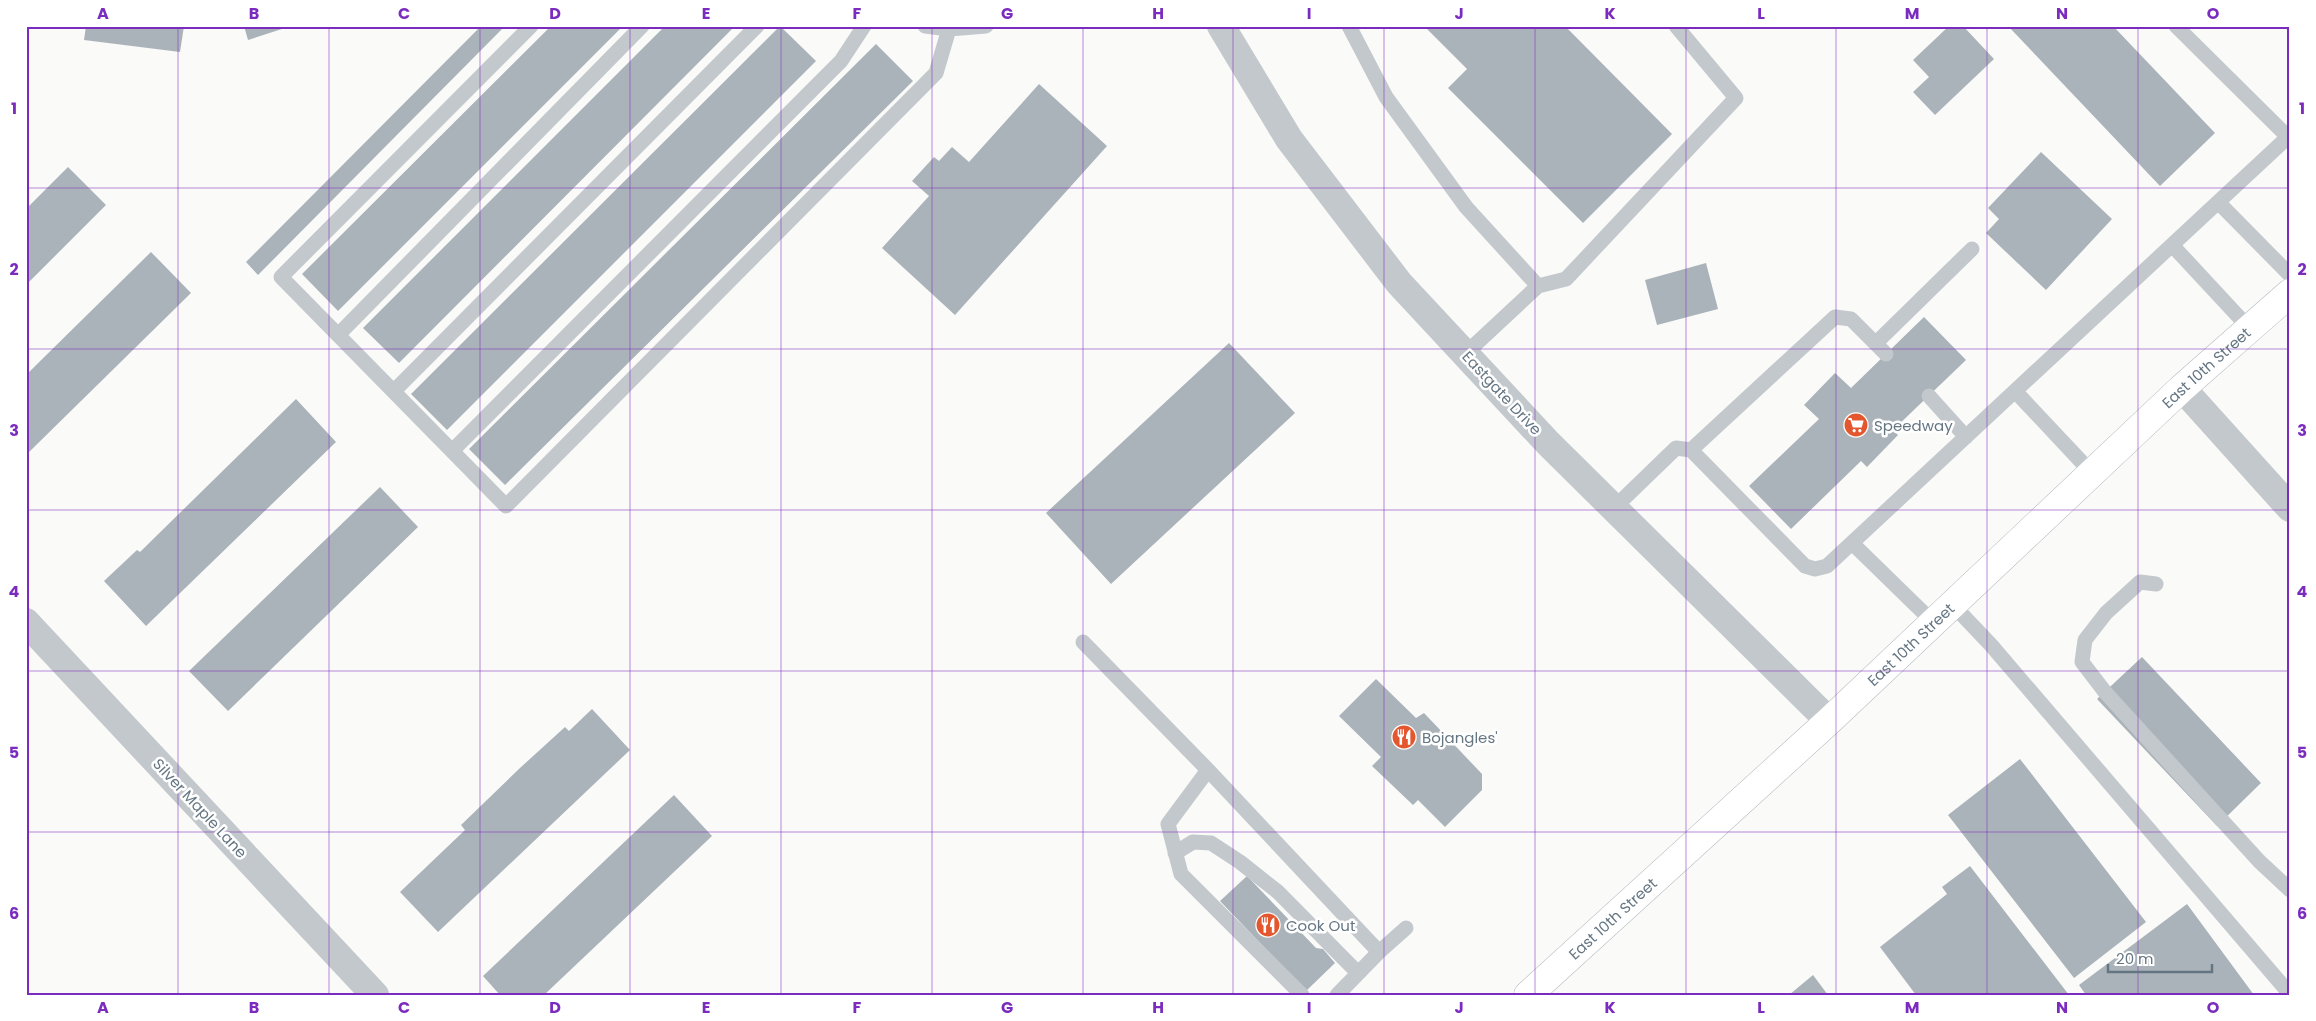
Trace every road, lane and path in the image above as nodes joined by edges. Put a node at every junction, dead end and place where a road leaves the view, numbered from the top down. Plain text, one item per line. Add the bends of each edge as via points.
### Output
1 (531, 26) edge
2 (642, 26) edge
3 (758, 26) edge
4 (864, 26) edge
5 (925, 26) edge
6 (986, 26) edge
7 (1220, 26) edge
8 (1349, 26) edge
9 (1676, 26) edge
10 (2176, 26) edge
11 (949, 29) junction
12 (2289, 138) edge
13 (2218, 202) junction
14 (2172, 245) junction
15 (1972, 249) dead end
16 (2290, 275) edge
17 (1538, 286) junction
18 (2290, 293) edge
19 (2250, 328) junction
20 (338, 334) junction
21 (1466, 354) junction
22 (2182, 388) junction
23 (394, 390) junction
24 (2015, 391) junction
25 (1929, 396) dead end
26 (1966, 437) junction
27 (453, 450) junction
28 (1691, 450) junction
29 (2091, 472) junction
30 (1614, 508) junction
31 (2290, 508) edge
32 (1852, 543) junction
33 (2156, 584) dead end
34 (1942, 613) junction
35 (26, 622) edge
36 (1082, 642) dead end
37 (1829, 721) junction
38 (1208, 770) junction
39 (1175, 853) junction
40 (2290, 890) edge
41 (1406, 928) dead end
42 (1379, 952) junction
43 (1358, 973) junction
44 (2290, 994) edge
45 (374, 995) edge
46 (1302, 995) edge
47 (1338, 995) edge
48 (1528, 995) edge

1 - 20 lane via 281,277
2 - 20 lane
3 - 23 lane
4 - 27 lane via 841,61
5 - 11 lane
6 - 11 lane
7 - 21 street, Eastgate Drive via 1289,139 1399,283
8 - 17 lane via 1392,105 1466,207
9 - 17 lane via 1736,98 1566,279
10 - 12 lane
11 - 27 lane via 936,73 506,506
12 - 13 lane
13 - 14 lane
13 - 16 lane
14 - 19 lane
14 - 24 lane
15 - 28 lane via 1881,349 1851,319 1835,317
17 - 21 lane
18 - 19 main road, East 10th Street
19 - 22 main road, East 10th Street
20 - 23 lane
21 - 30 street, Eastgate Drive via 1548,443
22 - 29 main road, East 10th Street
22 - 31 street
23 - 27 lane
24 - 26 lane
24 - 29 lane
25 - 26 lane
26 - 32 lane
28 - 30 lane via 1676,448
28 - 32 lane via 1805,566 1815,569 1827,566
29 - 34 main road, East 10th Street
30 - 37 street, Eastgate Drive
32 - 34 lane
33 - 40 lane via 2140,582 2106,613 2085,640 2082,662 2104,692 2259,861
34 - 37 main road, East 10th Street
34 - 44 lane via 1992,645
35 - 45 street, Silver Maple Lane
36 - 38 lane
37 - 48 main road, East 10th Street
38 - 39 lane via 1168,824
38 - 42 lane
39 - 43 lane via 1193,842 1211,843 1240,862 1278,892
39 - 46 lane via 1181,874
41 - 42 lane
42 - 43 lane
43 - 47 lane

